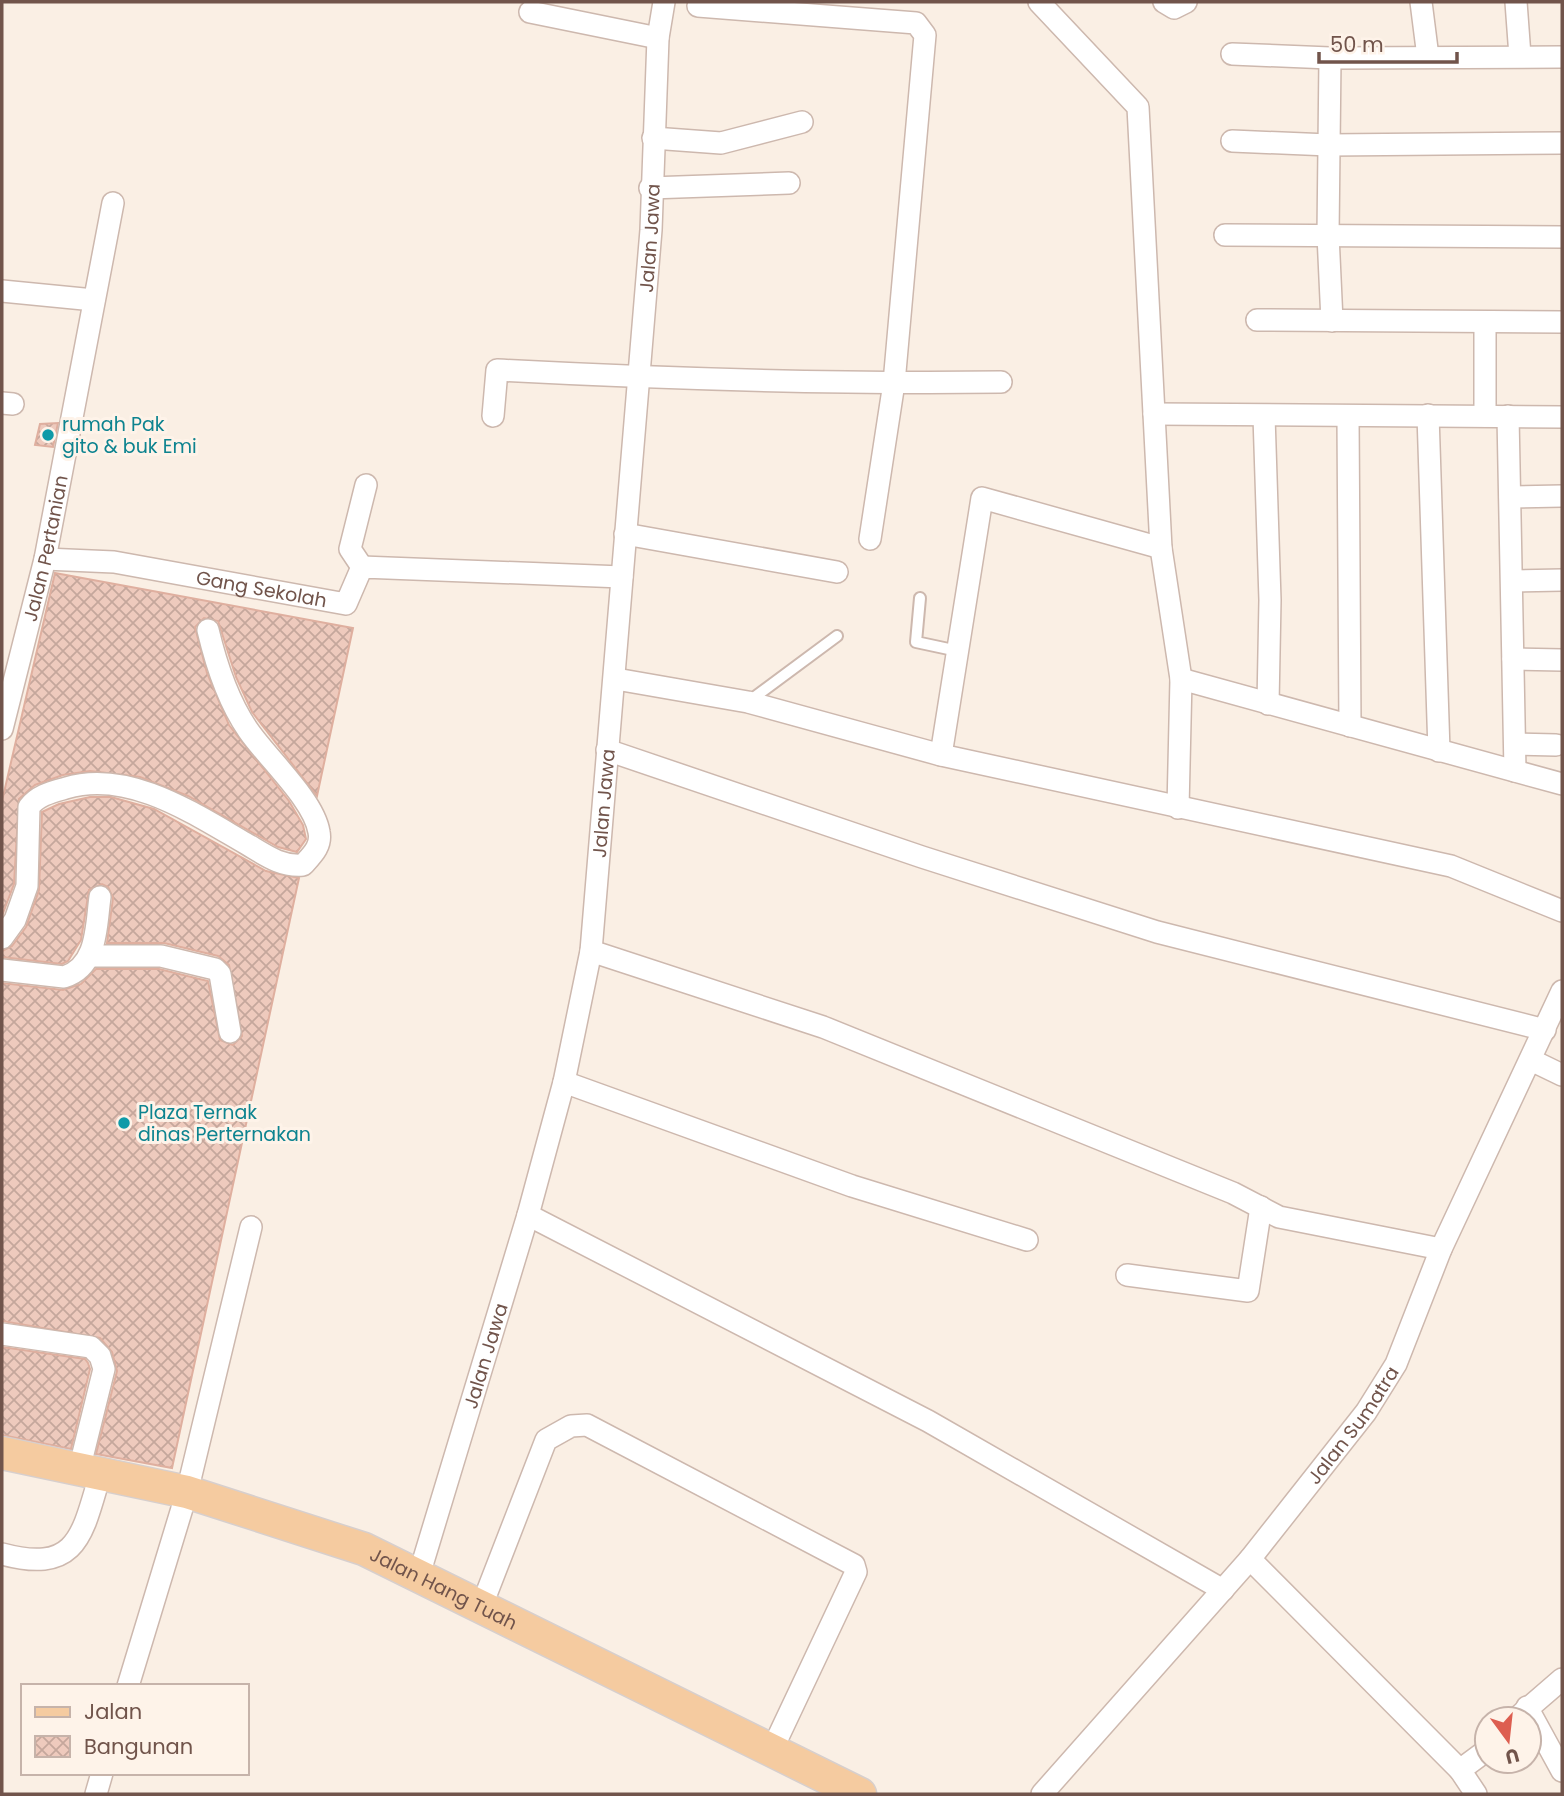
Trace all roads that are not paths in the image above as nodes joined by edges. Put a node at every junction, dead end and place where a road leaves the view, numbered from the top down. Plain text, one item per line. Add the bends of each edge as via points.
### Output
1 (1039, 2) edge
2 (1164, 2) edge
3 (1186, 2) edge
4 (1421, 2) edge
5 (1516, 2) edge
6 (704, 4) edge
7 (664, 5) edge
8 (530, 12) dead end
9 (658, 38) junction
10 (1232, 54) dead end
11 (1520, 56) junction
12 (1428, 57) junction
13 (1562, 57) edge
14 (1329, 58) junction
15 (802, 122) dead end
16 (653, 138) junction
17 (1232, 141) dead end
18 (1562, 143) edge
19 (1329, 145) junction
20 (789, 183) dead end
21 (650, 188) junction
22 (113, 203) dead end
23 (1225, 235) dead end
24 (1328, 235) junction
25 (1562, 237) edge
26 (2, 291) edge
27 (94, 300) junction
28 (1257, 320) dead end
29 (1332, 321) junction
30 (1485, 322) junction
31 (1562, 322) edge
32 (639, 377) junction
33 (1001, 382) dead end
34 (894, 383) junction
35 (1154, 414) junction
36 (494, 415) dead end
37 (1427, 415) junction
38 (1264, 416) junction
39 (1348, 416) junction
40 (1485, 416) junction
41 (1508, 416) junction
42 (1562, 417) edge
43 (366, 485) dead end
44 (1510, 496) junction
45 (1562, 496) edge
46 (625, 534) junction
47 (870, 539) dead end
48 (1161, 548) junction
49 (46, 559) junction
50 (362, 567) junction
51 (837, 572) dead end
52 (622, 577) junction
53 (1562, 580) edge
54 (1512, 581) junction
55 (920, 598) dead end
56 (208, 630) dead end
57 (837, 636) dead end
58 (958, 651) junction
59 (1513, 659) junction
60 (1562, 660) edge
61 (616, 678) junction
62 (1181, 679) junction
63 (748, 702) junction
64 (1268, 704) junction
65 (1350, 726) junction
66 (2, 729) edge
67 (1515, 744) junction
68 (1556, 745) dead end
69 (607, 750) junction
70 (1439, 751) junction
71 (942, 755) junction
72 (1515, 771) junction
73 (1562, 784) edge
74 (1178, 808) junction
75 (100, 897) dead end
76 (1562, 911) edge
77 (2, 938) edge
78 (591, 951) junction
79 (90, 957) junction
80 (2, 970) edge
81 (1562, 991) edge
82 (1545, 1030) junction
83 (230, 1032) dead end
84 (1531, 1060) junction
85 (1562, 1075) edge
86 (564, 1082) junction
87 (1261, 1207) junction
88 (528, 1215) junction
89 (251, 1227) dead end
90 (1027, 1240) dead end
91 (1441, 1249) junction
92 (1127, 1275) dead end
93 (2, 1334) edge
94 (2, 1453) edge
95 (90, 1472) junction
96 (187, 1492) junction
97 (2, 1554) edge
98 (1250, 1559) junction
99 (419, 1575) junction
100 (1223, 1590) junction
101 (482, 1605) junction
102 (1562, 1679) edge
103 (129, 1684) edge
104 (1531, 1705) edge
105 (1543, 1743) edge
106 (771, 1752) junction
107 (1473, 1760) edge
108 (1460, 1770) junction
109 (1562, 1771) edge
110 (101, 1775) edge
111 (96, 1794) edge
112 (860, 1794) edge
113 (1042, 1794) edge
114 (1476, 1794) edge

1 - 35 street via 1138,107
2 - 3 street via 1174,8
4 - 12 street
5 - 11 street
6 - 7 street
6 - 34 street via 916,23 923,28
7 - 9 street, Jalan Jawa
8 - 9 street
9 - 16 street, Jalan Jawa
10 - 14 street
11 - 12 street
11 - 13 street
12 - 14 street
14 - 19 street
15 - 16 street via 722,143
16 - 21 street, Jalan Jawa
17 - 19 street
18 - 19 street
19 - 24 street
20 - 21 street
21 - 32 street, Jalan Jawa
22 - 27 street, Jalan Pertanian
23 - 24 street
24 - 25 street
24 - 29 street
26 - 27 street
27 - 49 street, Jalan Pertanian
28 - 29 street
29 - 30 street
30 - 31 street
30 - 40 street
32 - 34 street
32 - 36 street via 497,370
32 - 46 street, Jalan Jawa
33 - 34 street
34 - 47 street
35 - 38 street
35 - 48 street
37 - 39 street
37 - 40 street
37 - 70 street
38 - 39 street
38 - 64 street
39 - 65 street
40 - 41 street
41 - 42 street
41 - 44 street
43 - 50 street via 350,549
44 - 45 street
44 - 54 street
46 - 51 street
46 - 52 street, Jalan Jawa
48 - 58 street via 982,498
48 - 62 street
49 - 50 street, Gang Sekolah via 114,562 346,604
49 - 66 street, Jalan Pertanian
50 - 52 street
52 - 61 street, Jalan Jawa
53 - 54 street
54 - 59 street
55 - 58 lane via 916,642
56 - 77 street via 218,669 242,720 314,819 320,843 314,854 303,865 279,863 147,791 72,786 42,795 29,807 27,886 15,920
57 - 63 lane
58 - 71 street
59 - 60 street
59 - 67 street
61 - 63 street
61 - 69 street, Jalan Jawa
62 - 64 street
62 - 74 street
63 - 71 street
64 - 65 street
65 - 70 street
67 - 68 street
67 - 72 street
69 - 78 street, Jalan Jawa
69 - 82 street via 1157,932
70 - 72 street
71 - 74 street
72 - 73 street
74 - 76 street via 1451,866
75 - 79 street
78 - 86 street, Jalan Jawa
78 - 87 street via 823,1027
79 - 80 street via 64,977
79 - 83 street via 161,956 215,969 220,974
81 - 82 street, Jalan Sumatra
82 - 84 street, Jalan Sumatra
84 - 85 street
84 - 91 street, Jalan Sumatra
86 - 88 street, Jalan Jawa
86 - 90 street via 852,1186
87 - 91 street via 1279,1217
87 - 92 street via 1248,1291
88 - 99 street, Jalan Jawa
88 - 100 street via 928,1421
89 - 96 street
91 - 98 street, Jalan Sumatra via 1396,1364 1331,1460
93 - 95 street via 91,1347 100,1356 104,1370
94 - 95 main road, Jalan Hang Tuah
95 - 96 main road, Jalan Hang Tuah
95 - 97 street via 85,1526 66,1552 50,1560
96 - 99 main road, Jalan Hang Tuah via 364,1549
96 - 103 street
98 - 100 street, Jalan Sumatra
98 - 108 street
99 - 101 main road, Jalan Hang Tuah
100 - 113 street, Jalan Sumatra
101 - 106 main road, Jalan Hang Tuah
101 - 106 street via 546,1440 571,1426 587,1425 854,1565 856,1572
102 - 104 street
105 - 109 street
106 - 112 main road, Jalan Hang Tuah
107 - 108 street
108 - 114 street
110 - 111 street

